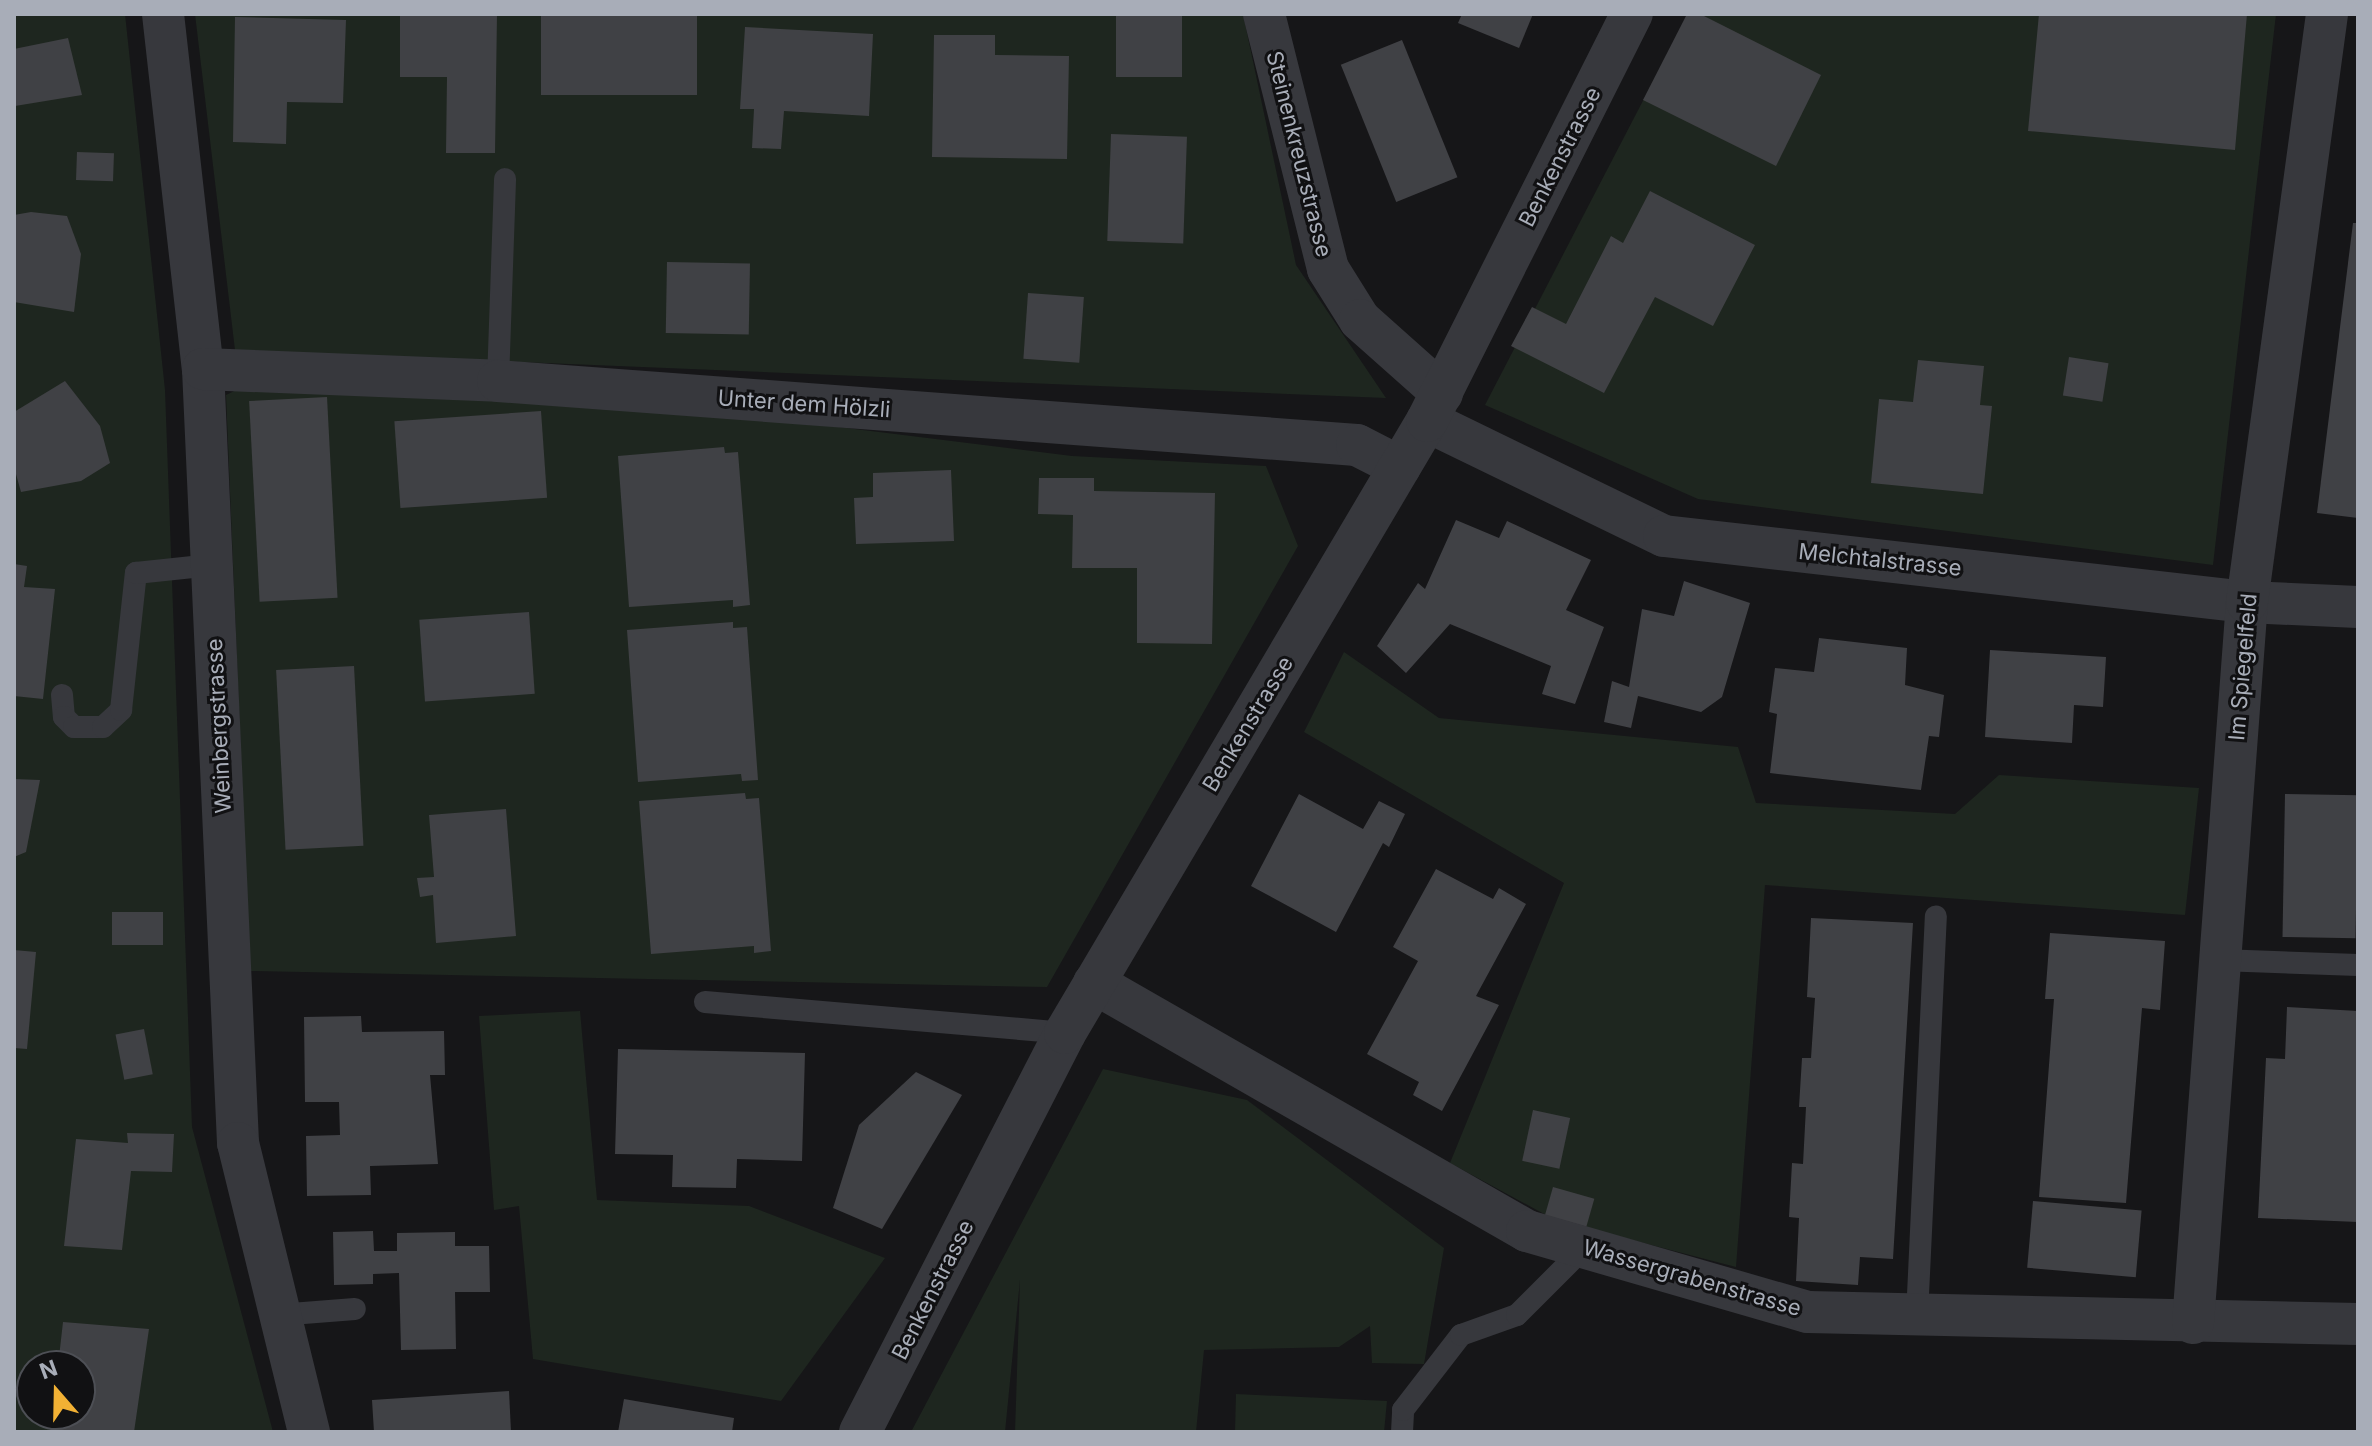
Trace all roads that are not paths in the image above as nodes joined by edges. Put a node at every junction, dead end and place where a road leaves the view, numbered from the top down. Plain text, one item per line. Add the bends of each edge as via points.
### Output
1 (163, 14) edge
2 (1264, 14) edge
3 (1632, 14) edge
4 (2327, 14) edge
5 (505, 179) dead end
6 (203, 369) junction
7 (498, 381) junction
8 (1434, 407) junction
9 (1400, 467) junction
10 (212, 565) junction
11 (2247, 602) junction
12 (2358, 607) edge
13 (62, 695) dead end
14 (1936, 916) dead end
15 (2220, 960) junction
16 (2358, 965) edge
17 (1094, 983) junction
18 (705, 1002) dead end
19 (1065, 1033) junction
20 (1584, 1248) junction
21 (355, 1309) dead end
22 (278, 1315) junction
23 (1917, 1316) junction
24 (2183, 1322) junction
25 (2358, 1324) edge
26 (309, 1432) edge
27 (860, 1432) edge
28 (1402, 1432) edge

1 - 6 street, Weinbergstrasse
2 - 8 street, Steinenkreuzstrasse via 1328,269 1360,320
3 - 8 street, Benkenstrasse
4 - 11 street, Im Spiegelfeld
5 - 7 lane
6 - 7 street, Unter dem Hölzli
6 - 10 street, Weinbergstrasse
7 - 9 street, Unter dem Hölzli via 1357,445
8 - 9 street, Benkenstrasse
8 - 11 street, Melchtalstrasse via 1664,536
9 - 17 street, Benkenstrasse
10 - 13 lane via 136,573 121,710 103,727 74,727 64,717
10 - 22 street, Weinbergstrasse via 238,1143
11 - 12 street, Melchtalstrasse
11 - 15 street, Im Spiegelfeld
14 - 23 lane
15 - 16 lane
15 - 24 street, Im Spiegelfeld
17 - 19 street, Benkenstrasse
17 - 20 street, Wassergrabenstrasse via 1527,1231
18 - 19 lane
19 - 27 street, Benkenstrasse
20 - 23 street, Wassergrabenstrasse via 1808,1312
20 - 28 lane via 1517,1315 1461,1335 1403,1410
21 - 22 lane
22 - 26 street, Weinbergstrasse
23 - 24 street, Wassergrabenstrasse
24 - 25 street, Wassergrabenstrasse

